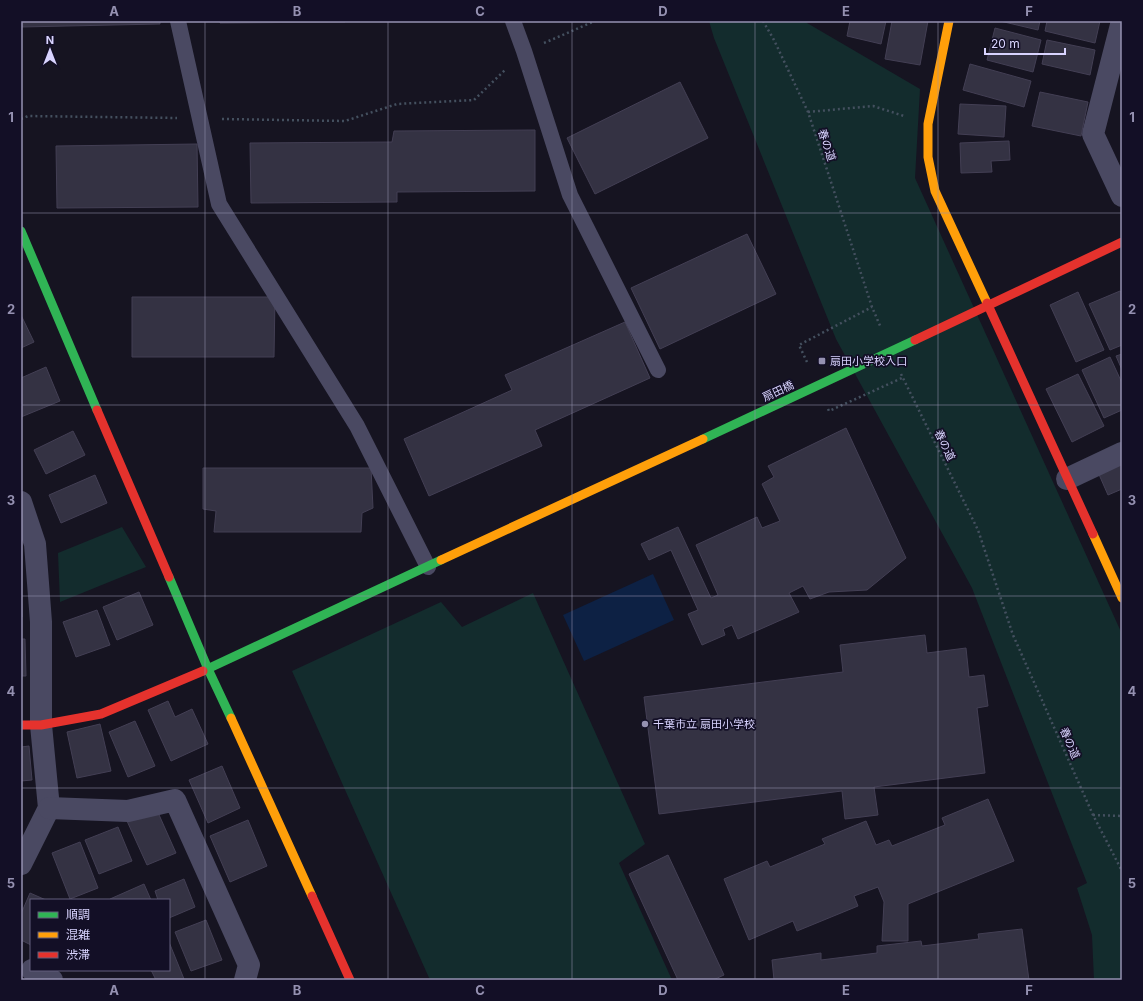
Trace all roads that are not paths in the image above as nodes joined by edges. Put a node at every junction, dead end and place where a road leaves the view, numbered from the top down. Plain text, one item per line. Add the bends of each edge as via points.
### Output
1 (178, 21) edge
2 (513, 21) edge
3 (949, 21) edge
4 (1122, 21) edge
5 (1122, 196) edge
6 (21, 231) edge
7 (1122, 242) edge
8 (988, 306) junction
9 (658, 370) dead end
10 (1122, 453) edge
11 (1067, 479) junction
12 (21, 502) edge
13 (28, 546) edge
14 (428, 567) junction
15 (1122, 598) edge
16 (208, 669) junction
17 (31, 724) edge
18 (49, 808) junction
19 (21, 864) edge
20 (21, 964) edge
21 (30, 969) edge
22 (34, 971) edge
23 (52, 980) edge
24 (245, 980) edge
25 (350, 980) edge

1 - 14 lane via 219,204 357,426
2 - 9 lane via 570,194
3 - 8 street via 928,124 928,157 935,190
4 - 5 street via 1093,134
6 - 16 street
7 - 8 street, 扇田橋
8 - 11 street
8 - 14 street, 扇田橋
10 - 11 street
11 - 15 street
12 - 13 street
13 - 17 street via 41,622
14 - 16 street, 扇田橋
16 - 17 street, 扇田橋 via 101,714
16 - 25 street
17 - 18 street
18 - 19 street
18 - 24 street via 128,811 175,800 249,966
20 - 21 street
22 - 23 street

